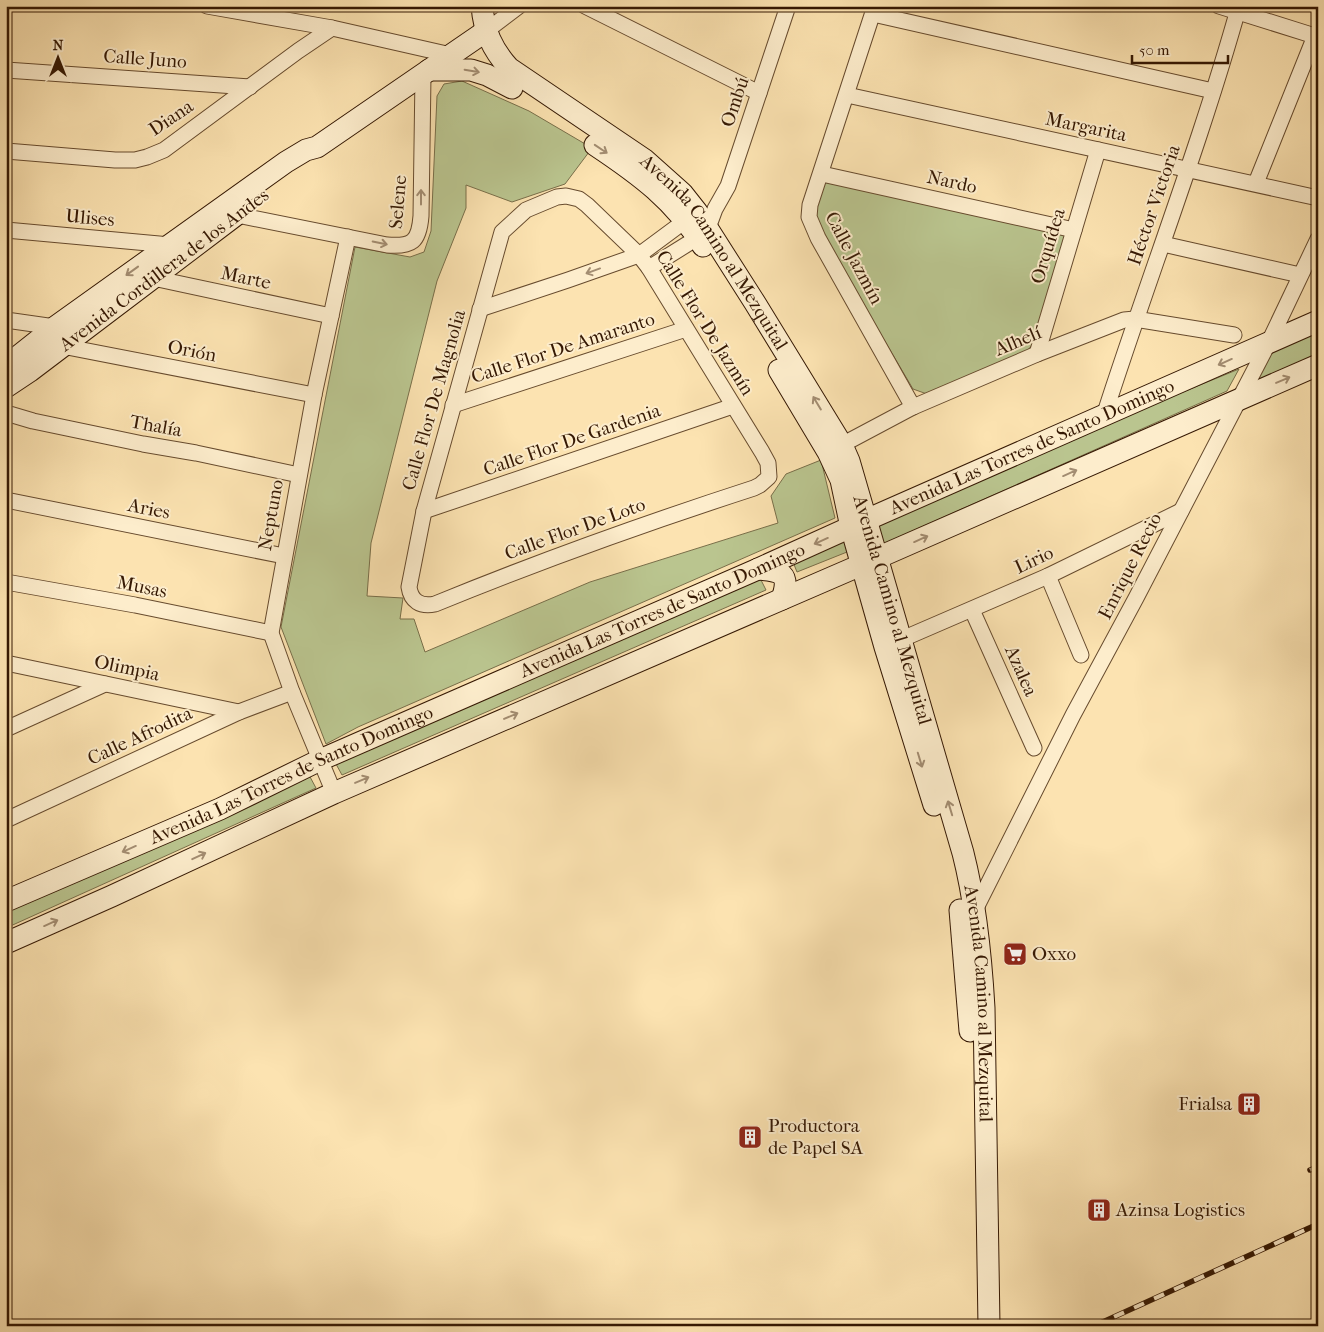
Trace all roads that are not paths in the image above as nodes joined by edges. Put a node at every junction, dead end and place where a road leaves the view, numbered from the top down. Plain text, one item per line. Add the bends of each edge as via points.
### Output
1 (207, 6) edge
2 (519, 6) edge
3 (585, 6) edge
4 (788, 6) edge
5 (1220, 6) edge
6 (481, 7) edge
7 (1238, 9) edge
8 (874, 10) edge
9 (332, 28) junction
10 (1316, 36) edge
11 (482, 40) junction
12 (454, 54) junction
13 (6, 70) edge
14 (426, 72) junction
15 (510, 78) junction
16 (250, 87) junction
17 (1213, 91) junction
18 (759, 94) junction
19 (847, 94) junction
20 (318, 147) junction
21 (1098, 150) junction
22 (6, 151) edge
23 (1189, 169) junction
24 (822, 174) junction
25 (1256, 183) junction
26 (558, 197) joint
27 (1318, 198) edge
28 (237, 215) junction
29 (701, 222) junction
30 (6, 230) edge
31 (1074, 230) junction
32 (348, 236) junction
33 (1318, 239) edge
34 (1163, 244) junction
35 (170, 245) junction
36 (639, 255) junction
37 (649, 268) junction
38 (1300, 275) junction
39 (153, 278) junction
40 (480, 308) junction
41 (330, 316) junction
42 (1135, 319) junction
43 (6, 320) edge
44 (1318, 321) edge
45 (686, 329) junction
46 (1234, 336) dead end
47 (58, 337) junction
48 (1269, 342) junction
49 (1037, 354) junction
50 (1318, 365) edge
51 (6, 366) edge
52 (6, 387) edge
53 (314, 395) junction
54 (1240, 398) junction
55 (453, 405) junction
56 (733, 406) junction
57 (913, 407) junction
58 (6, 413) edge
59 (1104, 416) junction
60 (835, 449) junction
61 (299, 475) junction
62 (769, 477) joint
63 (6, 500) edge
64 (424, 511) junction
65 (1181, 512) junction
66 (859, 524) junction
67 (284, 556) junction
68 (869, 561) junction
69 (758, 569) junction
70 (1048, 576) junction
71 (410, 581) joint
72 (6, 582) edge
73 (782, 599) junction
74 (972, 610) junction
75 (270, 633) junction
76 (900, 640) junction
77 (1081, 655) dead end
78 (6, 663) edge
79 (105, 684) junction
80 (292, 692) junction
81 (239, 712) junction
82 (6, 729) edge
83 (1034, 748) dead end
84 (320, 760) junction
85 (334, 792) junction
86 (6, 820) edge
87 (6, 901) edge
88 (968, 914) junction
89 (6, 942) edge
90 (978, 1326) edge
91 (989, 1326) edge

1 - 9 street
2 - 11 street
3 - 18 street
4 - 18 street, Ombú
5 - 7 street
6 - 11 street
6 - 12 street
7 - 10 street
7 - 17 street, Héctor Victoria
8 - 17 street
8 - 19 street, Calle Jazmín
9 - 12 street
9 - 16 street, Diana
10 - 25 street
11 - 12 street, Avenida Cordillera de los Andes
11 - 15 street, Avenida Camino al Mezquital
12 - 14 street, Avenida Cordillera de los Andes
13 - 16 street, Calle Juno
14 -> 15 street via 472,70
14 - 20 street, Avenida Cordillera de los Andes
32 -> 14 street, Selene via 402,246 416,238 419,232
15 - 29 street, Avenida Camino al Mezquital via 639,175 673,206
16 - 22 street, Diana via 164,150 147,157 115,160
17 - 23 street, Héctor Victoria
18 - 29 street, Ombú via 725,194
19 - 21 street, Margarita
19 - 24 street, Calle Jazmín
20 - 28 street, Avenida Cordillera de los Andes via 294,173
20 - 35 street, Avenida Cordillera de los Andes via 298,154
21 - 23 street, Margarita
21 - 31 street, Orquídea
23 - 25 street, Margarita
23 - 34 street, Héctor Victoria
24 - 31 street, Nardo
24 - 57 street, Calle Jazmín via 809,209 810,221
25 - 27 street, Margarita
26 - 36 street, Calle Flor De Jazmín via 579,199
26 - 40 street, Calle Flor De Magnolia via 526,210 502,232
28 - 32 street, Selene
28 - 39 street, Avenida Cordillera de los Andes
29 - 36 street
29 - 37 street
29 - 60 street, Avenida Camino al Mezquital
30 - 35 street, Ulises
31 - 49 street, Orquídea
32 - 41 street, Neptuno
33 - 38 street, Enrique Recio
34 - 38 street
34 - 42 street, Héctor Victoria
35 -> 47 street, Avenida Cordillera de los Andes
36 - 37 street, Calle Flor De Jazmín
36 -> 40 street
37 - 45 street, Calle Flor De Jazmín
38 - 48 street, Enrique Recio
39 - 41 street, Marte
39 - 47 street, Avenida Cordillera de los Andes
40 - 55 street, Calle Flor De Magnolia
41 - 53 street, Neptuno
42 - 46 street, Alhelí
42 - 49 street, Alhelí via 1115,323
42 - 59 street, Héctor Victoria
43 - 47 street, Orión
44 - 48 street, Avenida Las Torres de Santo Domingo
45 - 55 street, Calle Flor De Amaranto
45 - 56 street, Calle Flor De Jazmín
47 - 51 street, Avenida Cordillera de los Andes
47 - 52 street, Avenida Cordillera de los Andes
47 - 53 street, Orión
48 - 54 street, Enrique Recio
48 -> 59 street, Avenida Las Torres de Santo Domingo
49 - 57 street, Alhelí
54 -> 50 street, Avenida Las Torres de Santo Domingo
53 - 61 street, Neptuno
54 - 65 street, Enrique Recio
68 -> 54 street, Avenida Las Torres de Santo Domingo
55 - 64 street, Calle Flor De Magnolia
56 - 62 street, Calle Flor De Jazmín via 765,458
56 - 64 street, Calle Flor De Gardenia
57 - 60 street, Alhelí
58 - 61 street, Thalía
59 - 66 street, Avenida Las Torres de Santo Domingo
60 - 66 street, Avenida Camino al Mezquital via 849,461
61 - 67 street, Neptuno
62 - 71 street, Calle Flor De Loto via 754,488 527,567 435,604 424,606 414,600 409,590
63 - 67 street, Aries
64 - 71 street, Calle Flor De Magnolia
65 - 70 street, Lirio
65 - 88 street, Enrique Recio
66 - 68 street, Avenida Camino al Mezquital
66 -> 69 street, Avenida Las Torres de Santo Domingo
67 - 75 street, Neptuno
68 - 73 street, Avenida Las Torres de Santo Domingo
68 - 76 street, Avenida Camino al Mezquital
68 -> 88 street, Avenida Camino al Mezquital via 884,647
69 - 73 street via 783,574 786,581
69 - 84 street, Avenida Las Torres de Santo Domingo
70 - 74 street, Lirio
70 - 77 street
72 - 75 street, Musas
85 -> 73 street, Avenida Las Torres de Santo Domingo
74 - 76 street, Lirio
74 - 83 street, Azalea
75 - 80 street
88 -> 76 street, Avenida Camino al Mezquital via 963,853
78 - 79 street, Olimpia
79 - 81 street, Olimpia
79 - 82 street
80 - 81 street, Calle Afrodita
80 - 84 street
81 - 86 street, Calle Afrodita
84 - 85 street
84 -> 87 street, Avenida Las Torres de Santo Domingo via 220,809
89 -> 85 street, Avenida Las Torres de Santo Domingo
88 - 90 street, Avenida Camino al Mezquital
88 - 91 street, Avenida Camino al Mezquital via 981,960 984,1008

